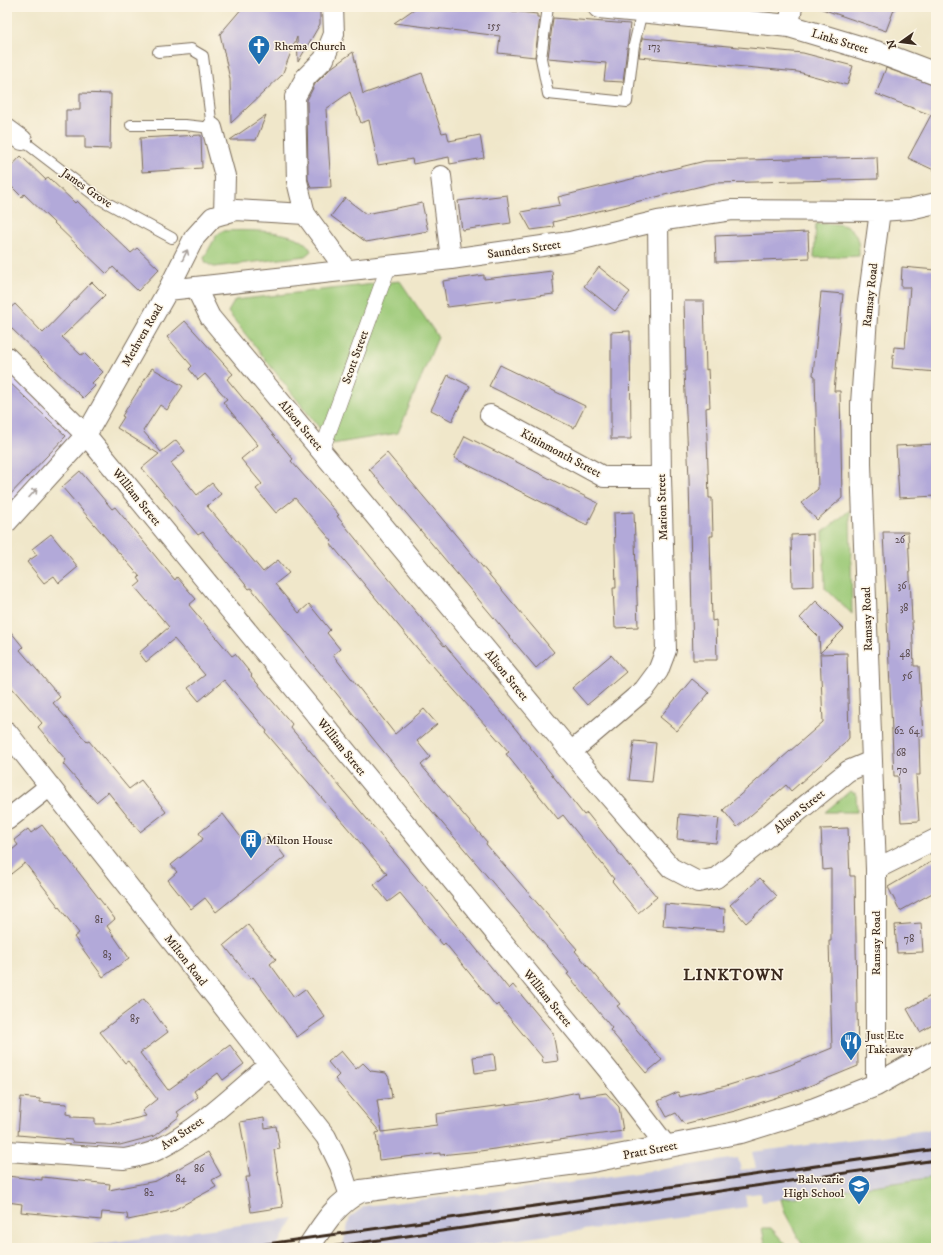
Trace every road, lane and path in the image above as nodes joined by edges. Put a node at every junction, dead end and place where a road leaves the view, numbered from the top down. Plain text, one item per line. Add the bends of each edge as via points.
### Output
1 (333, 7) edge
2 (548, 7) edge
3 (599, 7) edge
4 (642, 11) junction
5 (790, 16) edge
6 (158, 52) dead end
7 (936, 74) edge
8 (131, 125) dead end
9 (212, 128) junction
10 (14, 135) edge
11 (441, 176) dead end
12 (936, 203) edge
13 (880, 211) junction
14 (224, 214) junction
15 (305, 214) junction
16 (658, 221) junction
17 (172, 238) dead end
18 (451, 259) junction
19 (388, 265) junction
20 (346, 270) junction
21 (196, 288) junction
22 (168, 290) junction
23 (7, 357) edge
24 (490, 416) dead end
25 (86, 435) junction
26 (322, 450) junction
27 (661, 477) junction
28 (7, 522) edge
29 (7, 732) edge
30 (570, 752) junction
31 (872, 762) junction
32 (50, 786) junction
33 (7, 820) edge
34 (936, 839) edge
35 (876, 869) junction
36 (936, 1051) edge
37 (269, 1065) junction
38 (876, 1085) junction
39 (667, 1147) junction
40 (7, 1151) edge
41 (350, 1196) junction
42 (308, 1248) edge

1 - 15 street via 334,34 324,59 306,77 295,97 297,181
2 - 4 lane via 541,58 548,94 627,102 634,45
3 - 4 main road, Links Street
4 - 5 main road, Links Street
5 - 7 main road, Links Street
6 - 9 lane via 191,49 204,56
8 - 9 lane
9 - 14 street via 225,176
10 - 17 lane, James Grove via 98,198
11 - 18 street
12 - 13 street via 910,209
13 - 16 street, Saunders Street via 732,210
13 - 31 street, Ramsay Road via 868,302 861,404 861,477
14 - 15 street, Methven Road via 236,210
22 -> 14 street, Methven Road via 194,238 213,217
15 - 20 street
16 - 18 street, Saunders Street via 570,242
16 - 27 street, Marion Street
18 - 19 street, Saunders Street
19 - 20 street, Saunders Street
19 - 26 street, Scott Street
20 - 21 street, Saunders Street
21 - 22 street, Saunders Street
21 - 26 street, Alison Street via 210,317
22 - 25 street, Methven Road
23 - 25 street, William Street
24 - 27 street, Kininmonth Street via 604,477
28 -> 25 street, Methven Road
25 - 39 street, William Street via 608,1070
26 - 30 street, Alison Street
27 - 30 street, Marion Street via 666,650 658,671 644,690
29 - 32 street, Milton Road
30 - 31 street, Alison Street via 671,868 698,882 716,878 848,771
31 - 35 street, Ramsay Road
32 - 33 street
32 - 37 street, Milton Road
34 - 35 street
35 - 38 street, Ramsay Road
36 - 38 main road, Pratt Street
37 - 40 street, Ava Street via 188,1132 159,1150 142,1156 124,1160
37 - 41 street, Milton Road via 326,1137 340,1166
38 - 39 main road, Pratt Street via 763,1126
39 - 41 main road, Pratt Street via 592,1161 375,1188
41 - 42 main road via 329,1217

